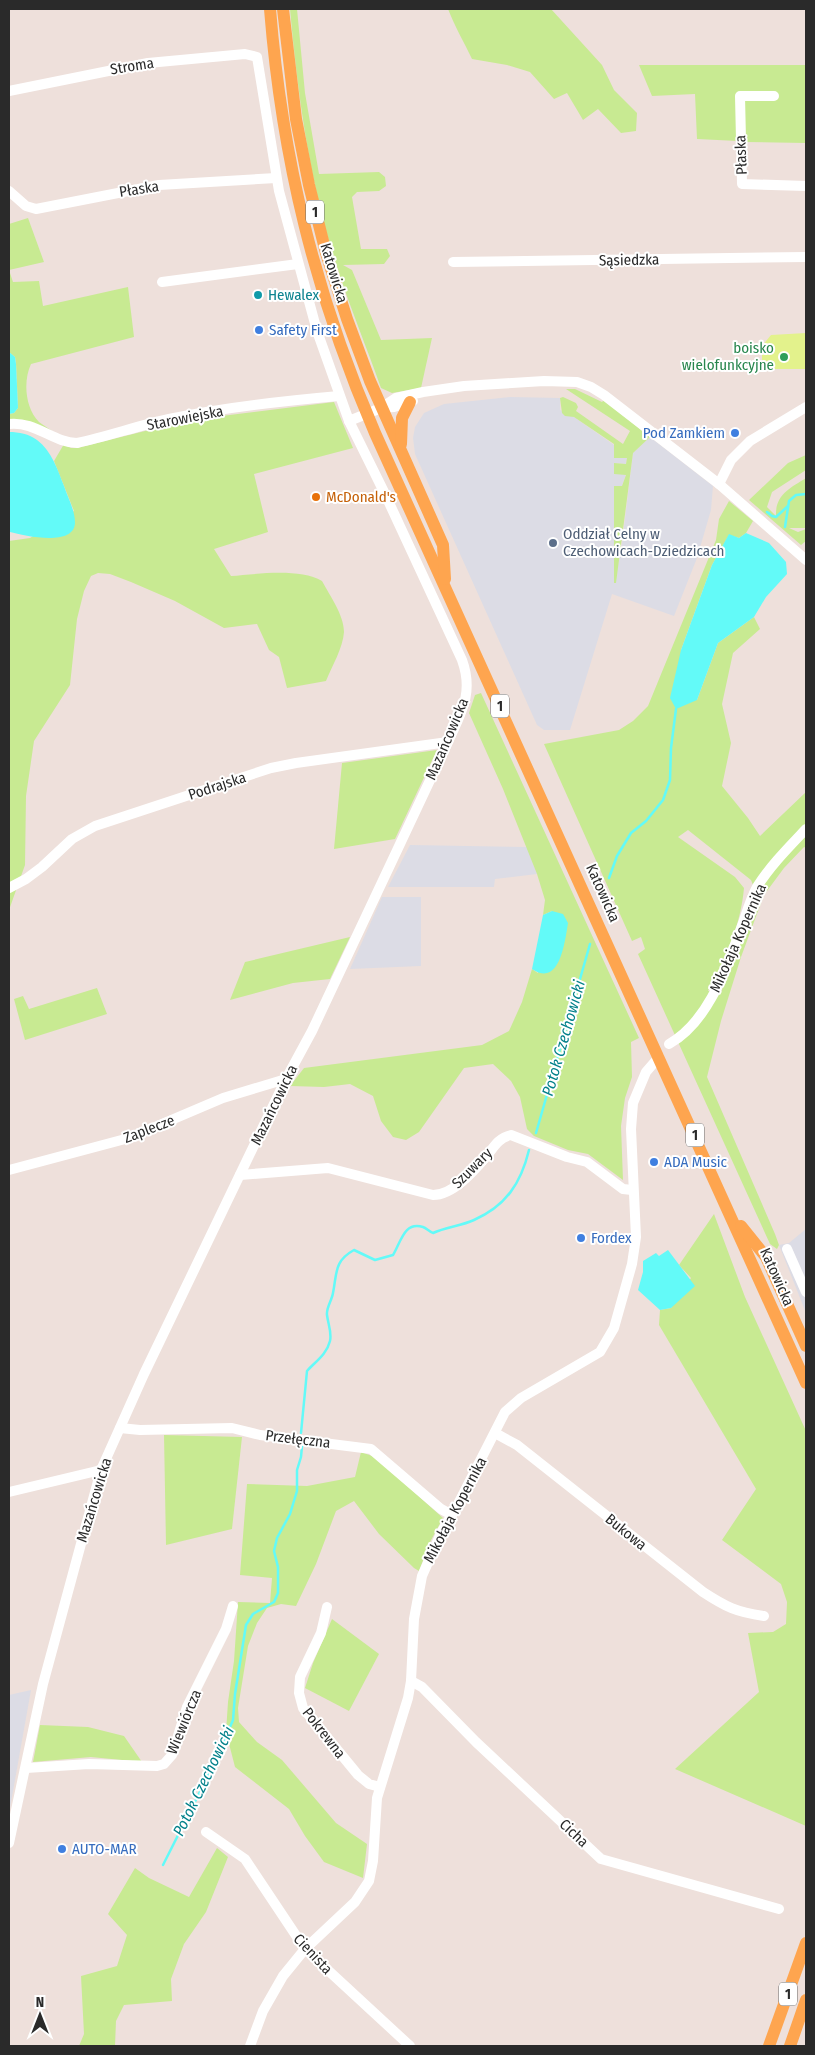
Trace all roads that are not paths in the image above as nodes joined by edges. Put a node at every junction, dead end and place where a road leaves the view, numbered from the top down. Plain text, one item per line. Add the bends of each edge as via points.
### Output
1 (270, 9) edge
2 (283, 9) edge
3 (9, 91) edge
4 (774, 96) dead end
5 (276, 178) junction
6 (806, 186) edge
7 (9, 191) edge
8 (806, 257) edge
9 (453, 262) dead end
10 (298, 264) junction
11 (162, 282) dead end
12 (434, 391) junction
13 (339, 396) junction
14 (410, 402) junction
15 (806, 407) edge
16 (382, 408) junction
17 (367, 414) junction
18 (349, 421) junction
19 (9, 424) edge
20 (402, 452) junction
21 (718, 484) junction
22 (806, 560) edge
23 (445, 587) junction
24 (448, 742) junction
25 (806, 829) edge
26 (9, 888) edge
27 (669, 1044) dead end
28 (660, 1057) junction
29 (286, 1079) junction
30 (9, 1170) edge
31 (240, 1175) junction
32 (632, 1190) junction
33 (730, 1212) junction
34 (787, 1249) dead end
35 (806, 1292) edge
36 (806, 1346) edge
37 (806, 1383) edge
38 (120, 1428) junction
39 (495, 1433) junction
40 (101, 1470) junction
41 (9, 1492) edge
42 (452, 1515) junction
43 (233, 1606) dead end
44 (327, 1607) dead end
45 (764, 1616) dead end
46 (411, 1681) junction
47 (26, 1768) junction
48 (380, 1787) junction
49 (206, 1832) dead end
50 (9, 1844) edge
51 (779, 1908) dead end
52 (805, 1948) edge
53 (304, 1949) junction
54 (806, 2000) edge
55 (250, 2046) edge
56 (410, 2046) edge
57 (769, 2046) edge
58 (790, 2046) edge

1 - 17 main road, Katowicka / 1 via 282,117 298,203 323,295
2 - 16 main road, Katowicka / 1 via 296,119 316,217 336,287
3 - 5 street, Stroma via 148,63 245,54 257,57
4 - 6 street, Płaska via 740,96 742,184
5 - 7 street, Płaska via 159,185 36,209 26,206
5 - 10 street
8 - 9 street, Sąsiedzka
10 - 11 street
10 - 13 street
12 - 14 street
12 - 16 street via 396,398
12 - 21 street via 544,381 584,384 604,395
13 - 18 street
13 - 19 street, Starowiejska via 199,413 77,443 31,426
14 - 16 street
14 - 20 main road via 402,418
15 - 21 street via 750,441 731,460
16 - 17 street
16 - 20 main road, Katowicka / 1
17 - 18 street
17 - 23 main road, Katowicka / 1
18 - 24 street, Mazańcowicka via 466,672 467,694
20 - 23 main road, Katowicka / 1 via 443,545
21 - 22 street
23 - 28 main road, Katowicka / 1
24 - 26 street, Podrajska via 271,768 95,826 72,839 42,867
24 - 29 street, Mazańcowicka via 312,1032
25 - 27 street, Mikołaja Kopernika via 757,888 718,988 691,1028
28 - 32 street, Mikołaja Kopernika via 646,1072 633,1103 630,1129
28 - 33 main road, Katowicka / 1
29 - 30 street, Zaplecze via 223,1098 129,1138
29 - 31 street, Mazańcowicka
31 - 32 street, Szuwary via 328,1168 443,1195 465,1179 501,1137 511,1135 587,1162 622,1189
31 - 38 street, Mazańcowicka
32 - 39 street, Mikołaja Kopernika via 636,1237 614,1328 600,1352 521,1398 505,1412
33 - 36 main road, Katowicka / 1 via 766,1257
33 - 37 main road, Katowicka / 1
34 - 35 street
38 - 40 street, Mazańcowicka
38 - 42 street, Przełęczna via 232,1428 260,1435 371,1448
39 - 42 street, Mikołaja Kopernika
39 - 45 street, Bukowa via 517,1445 724,1606
40 - 41 street
40 - 47 street, Mazańcowicka via 45,1676
42 - 46 street, Mikołaja Kopernika via 429,1556 418,1592
43 - 47 street, Wiewiórcza via 226,1629 187,1708 168,1761 157,1766 90,1764
44 - 48 street, Pokrewna via 321,1632 300,1677 298,1694 302,1708 358,1775 369,1784
46 - 48 street, Mikołaja Kopernika
46 - 51 street, Cicha via 422,1687 601,1859
47 - 50 street, Mazańcowicka
48 - 53 street, Mikołaja Kopernika via 369,1881 355,1902
49 - 53 street, Cienista via 245,1860
52 - 57 main road, 1
53 - 55 street, Mikołaja Kopernika via 283,1976 263,2011
53 - 56 street, Cienista
54 - 58 main road, 1

